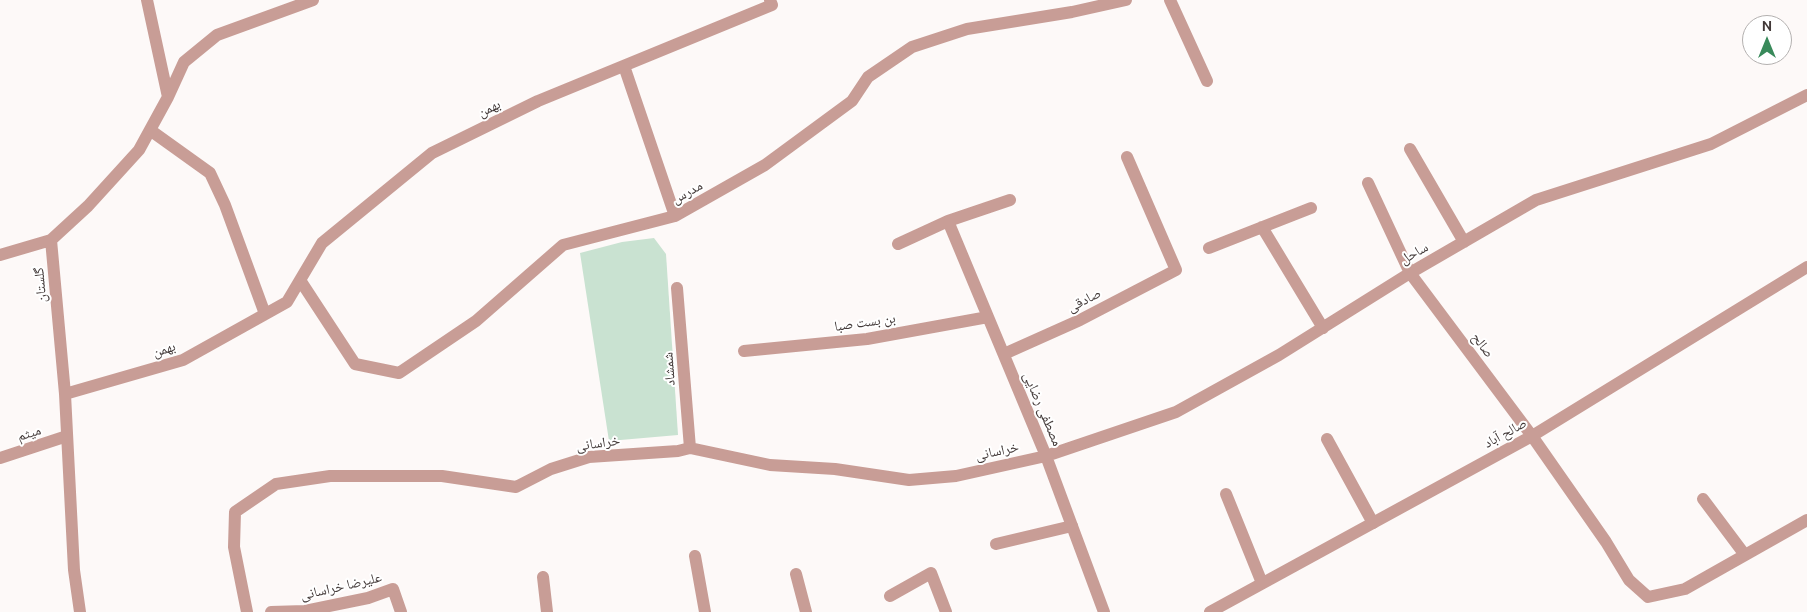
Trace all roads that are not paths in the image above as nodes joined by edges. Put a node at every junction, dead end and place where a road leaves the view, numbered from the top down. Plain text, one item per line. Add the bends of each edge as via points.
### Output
1 (147, 0) edge
2 (313, 0) edge
3 (770, 0) edge
4 (1126, 0) edge
5 (1170, 0) edge
6 (624, 66) junction
7 (1207, 82) dead end
8 (1807, 95) edge
9 (168, 97) junction
10 (150, 130) junction
11 (1410, 149) dead end
12 (1127, 157) dead end
13 (1368, 183) dead end
14 (1010, 200) dead end
15 (1311, 208) dead end
16 (675, 216) junction
17 (948, 221) junction
18 (1262, 227) junction
19 (51, 240) junction
20 (1464, 242) junction
21 (898, 244) dead end
22 (1209, 248) dead end
23 (0, 255) edge
24 (1807, 267) edge
25 (1410, 273) junction
26 (300, 280) junction
27 (677, 288) dead end
28 (265, 314) junction
29 (988, 317) junction
30 (1323, 328) junction
31 (744, 351) dead end
32 (1004, 354) junction
33 (65, 394) junction
34 (67, 436) junction
35 (1532, 436) junction
36 (1327, 439) dead end
37 (690, 448) junction
38 (1046, 456) junction
39 (0, 458) edge
40 (1226, 494) dead end
41 (1703, 499) dead end
42 (1807, 520) edge
43 (1373, 523) junction
44 (1072, 526) junction
45 (996, 544) dead end
46 (1745, 555) junction
47 (696, 556) dead end
48 (796, 574) dead end
49 (543, 577) dead end
50 (1262, 583) junction
51 (890, 596) dead end
52 (80, 612) edge
53 (247, 612) edge
54 (271, 612) edge
55 (401, 612) edge
56 (547, 612) edge
57 (705, 612) edge
58 (806, 612) edge
59 (946, 612) edge
60 (1104, 612) edge
61 (1210, 612) edge

1 - 9 street
2 - 9 street via 218,35 184,62
3 - 6 street, بهمن via 772,5
4 - 16 street, مدرس via 967,29 912,47 868,77 852,101 766,165
5 - 7 street
6 - 16 street
6 - 26 street, بهمن via 538,101 432,153 322,243
8 - 20 street, ساحل via 1711,144 1536,200
9 - 10 street
10 - 19 street via 139,150 88,206
10 - 28 street via 210,173
11 - 20 street
12 - 32 street, صادقی via 1176,270 1080,320
13 - 25 street, صالح
14 - 17 street
15 - 18 street
16 - 26 street, مدرس via 563,245 476,321 399,373 355,364
17 - 21 street
17 - 29 street, مصطفی رضایی
18 - 22 street
18 - 30 street
19 - 23 street
19 - 33 street, گلستان
20 - 25 street, ساحل
24 - 35 street, صالح آباد
25 - 30 street, ساحل
25 - 35 street, صالح
26 - 28 street, بهمن via 287,302
27 - 37 street, شمشاد
28 - 33 street, بهمن via 183,360
29 - 31 street, بن بست صبا via 868,339
29 - 32 street, مصطفی رضایی
30 - 38 street, ساحل via 1176,412
32 - 38 street, مصطفی رضایی
33 - 34 street, گلستان
34 - 39 street, میثم
34 - 52 street, گلستان via 74,570
35 - 43 street, صالح آباد
35 - 46 street, صالح via 1629,580 1648,597 1685,589
36 - 43 street
37 - 38 street, خراسانی via 770,465 836,469 909,480 956,476
37 - 53 street, خراسانی via 589,457 551,469 516,487 442,476 330,476 276,484 235,512 234,547
38 - 44 street, مصطفی رضایی
40 - 50 street
41 - 46 street
42 - 46 street
43 - 50 street, صالح آباد
44 - 45 street
44 - 60 street, مصطفی رضایی
47 - 57 street
48 - 58 street
49 - 56 street
50 - 61 street, صالح آباد
51 - 59 street via 931,573
54 - 55 street, علیرضا خراسانی via 305,611 368,598 393,589

